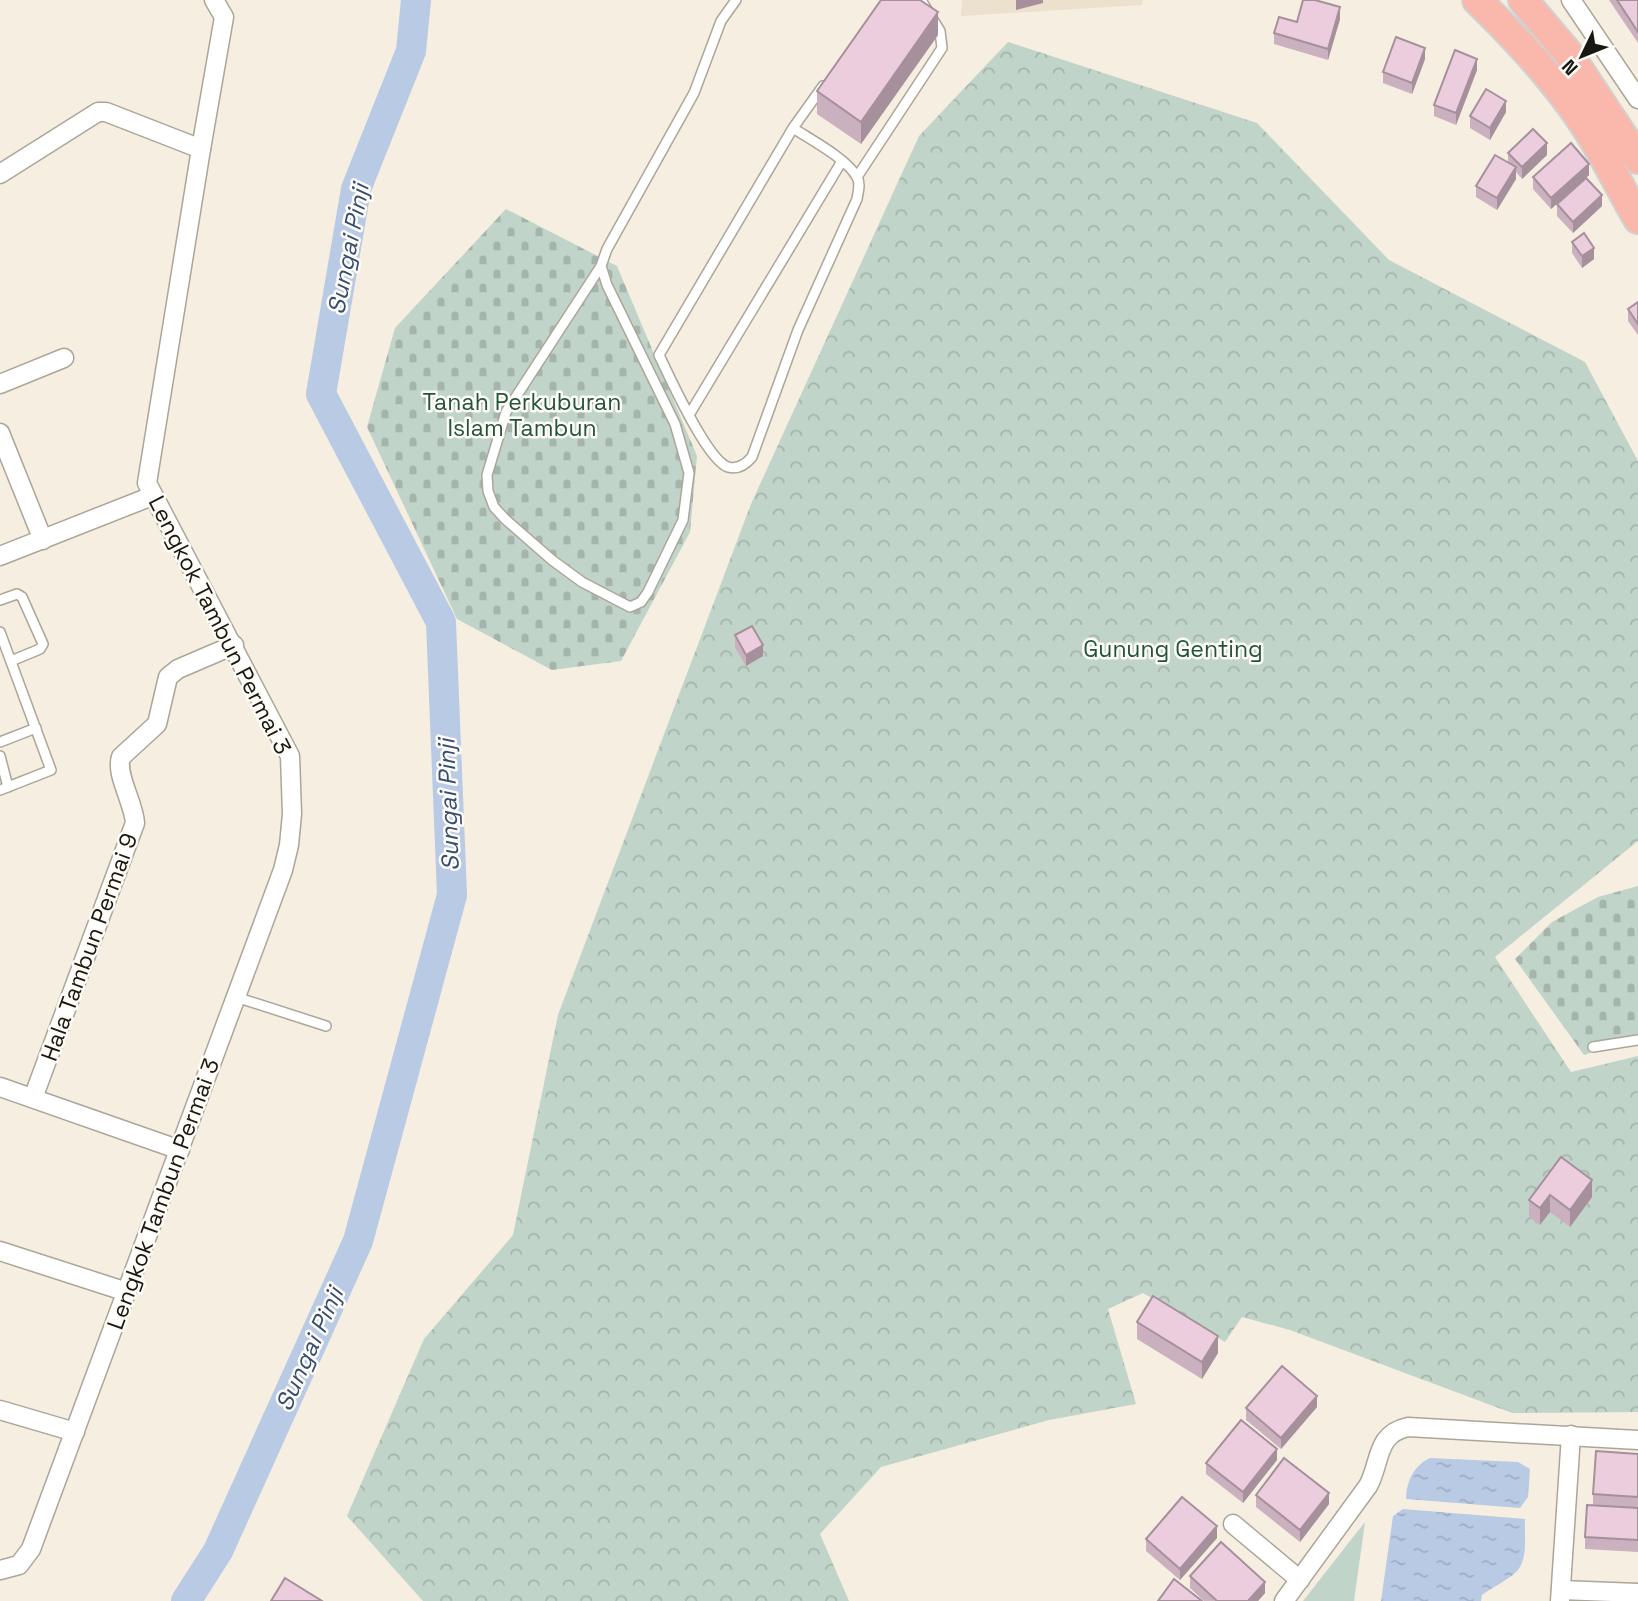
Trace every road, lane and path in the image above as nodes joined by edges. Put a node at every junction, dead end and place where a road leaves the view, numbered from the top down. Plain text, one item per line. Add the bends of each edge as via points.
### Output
1 (214, 0) edge
2 (736, 0) edge
3 (921, 0) edge
4 (1477, 0) edge
5 (1523, 0) edge
6 (1571, 0) edge
7 (832, 74) edge
8 (1638, 99) edge
9 (793, 128) junction
10 (201, 149) junction
11 (1638, 159) edge
12 (842, 161) junction
13 (0, 174) edge
14 (857, 177) junction
15 (1638, 219) edge
16 (601, 266) junction
17 (64, 358) dead end
18 (0, 384) edge
19 (689, 415) junction
20 (0, 433) edge
21 (152, 496) junction
22 (43, 540) junction
23 (0, 556) edge
24 (0, 600) edge
25 (0, 632) edge
26 (234, 645) junction
27 (11, 661) junction
28 (36, 728) junction
29 (0, 742) edge
30 (0, 756) edge
31 (4, 788) edge
32 (236, 997) junction
33 (326, 1026) dead end
34 (1638, 1040) edge
35 (1593, 1047) dead end
36 (0, 1087) edge
37 (33, 1098) junction
38 (180, 1150) junction
39 (0, 1251) edge
40 (127, 1292) junction
41 (0, 1410) edge
42 (75, 1432) junction
43 (1571, 1435) junction
44 (1638, 1440) edge
45 (1233, 1524) dead end
46 (0, 1570) edge
47 (1300, 1580) junction
48 (1638, 1594) edge
49 (1560, 1596) edge
50 (1284, 1601) edge

1 - 10 street, Lengkok Tambun Permai 3 via 224,17
2 - 16 lane via 721,21 694,93
3 - 14 lane via 943,36 943,48
4 - 15 main road via 1553,81 1583,122
5 - 11 main road via 1568,53
6 - 8 street
7 - 9 lane
9 - 12 lane
9 - 19 lane via 659,355
10 - 13 street via 98,112
10 - 21 street, Lengkok Tambun Permai 3 via 148,470
12 - 14 lane
12 - 19 lane
14 - 19 lane via 857,199 798,330 752,457 738,468 718,461
16 - 16 lane via 675,424 689,473 683,520 648,592 631,607 582,582 552,560 505,519 488,491 487,475 506,412
17 - 18 street
20 - 22 street
21 - 22 street
21 - 26 street, Lengkok Tambun Permai 3
22 - 23 street
24 - 27 lane via 17,594 22,597 43,644
25 - 27 lane
26 - 32 street, Lengkok Tambun Permai 3 via 290,755 292,781 283,870
26 - 37 street, Hala Tambun Permai 9 via 168,677 157,724 121,757 135,824
27 - 28 lane
28 - 29 lane
28 - 31 lane via 51,769
30 - 31 lane
32 - 33 lane
32 - 38 street, Lengkok Tambun Permai 3
34 - 35 lane
36 - 37 street
37 - 38 street
38 - 40 street, Lengkok Tambun Permai 3
39 - 40 street
40 - 42 street, Lengkok Tambun Permai 3
41 - 42 street
42 - 46 street, Lengkok Tambun Permai 3 via 31,1549 19,1564
43 - 44 street
43 - 47 street via 1408,1427 1389,1435 1368,1486
43 - 49 street
45 - 47 street
47 - 50 street
48 - 49 street

